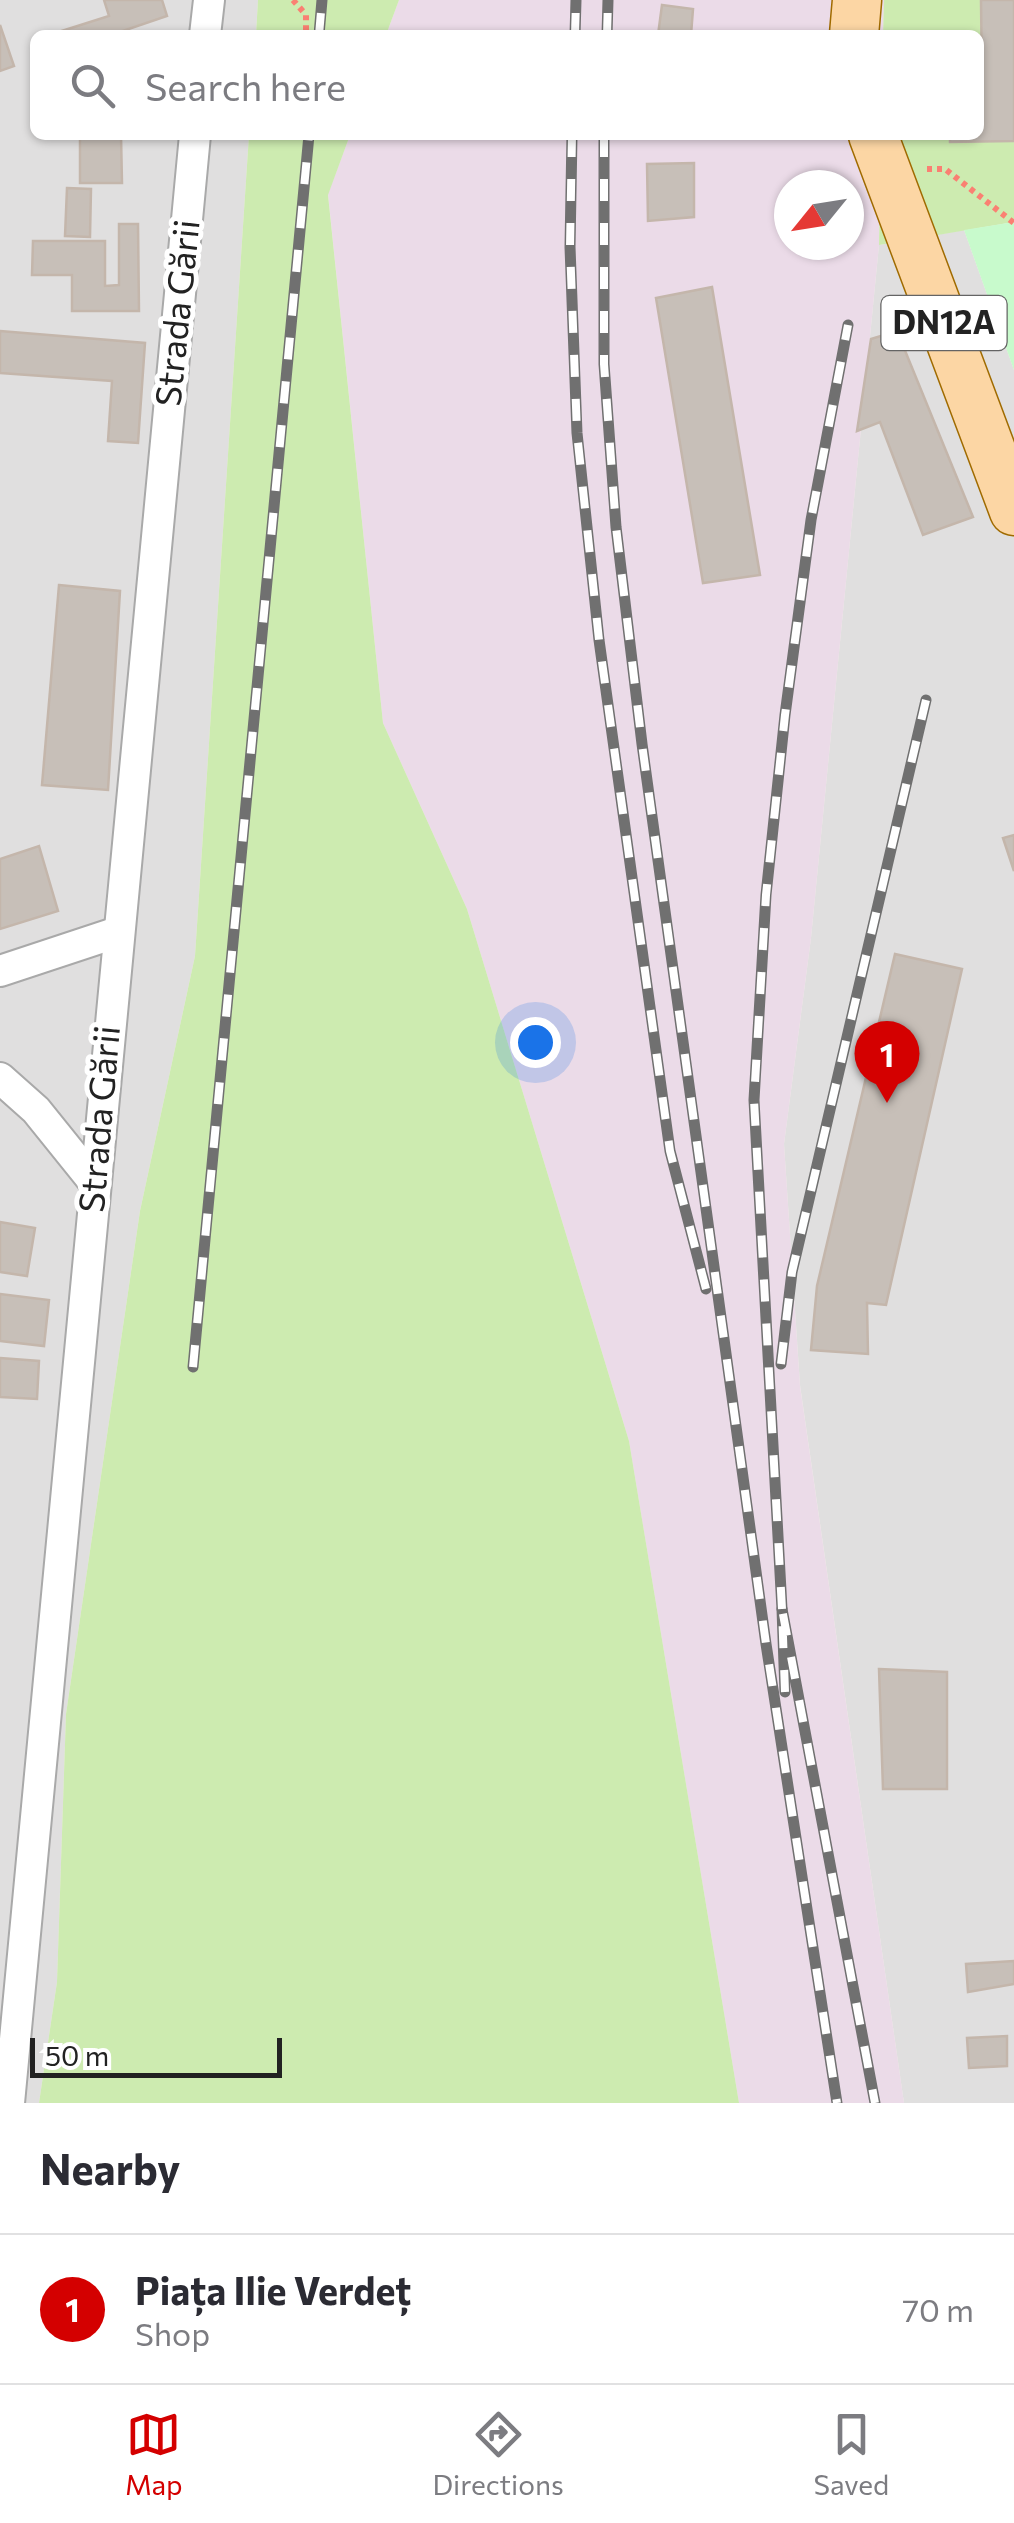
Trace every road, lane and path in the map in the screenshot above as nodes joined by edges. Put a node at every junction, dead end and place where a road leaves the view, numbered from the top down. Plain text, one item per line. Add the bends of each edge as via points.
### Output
1 (208, 0) edge
2 (293, 0) edge
3 (857, 0) edge
4 (205, 30) edge
5 (306, 30) edge
6 (854, 30) edge
7 (196, 140) edge
8 (879, 152) edge
9 (1014, 223) edge
10 (1014, 512) edge
11 (118, 932) junction
12 (0, 971) edge
13 (0, 1078) edge
14 (94, 1182) junction
15 (8, 2103) edge

1 - 4 street
2 - 5 path via 306,15
3 - 6 main road
7 - 11 street, Strada Gării
8 - 9 path via 945,168
8 - 10 main road, DN12A
11 - 12 street
11 - 14 street, Strada Gării
13 - 14 street via 36,1110
14 - 15 street, Strada Gării

